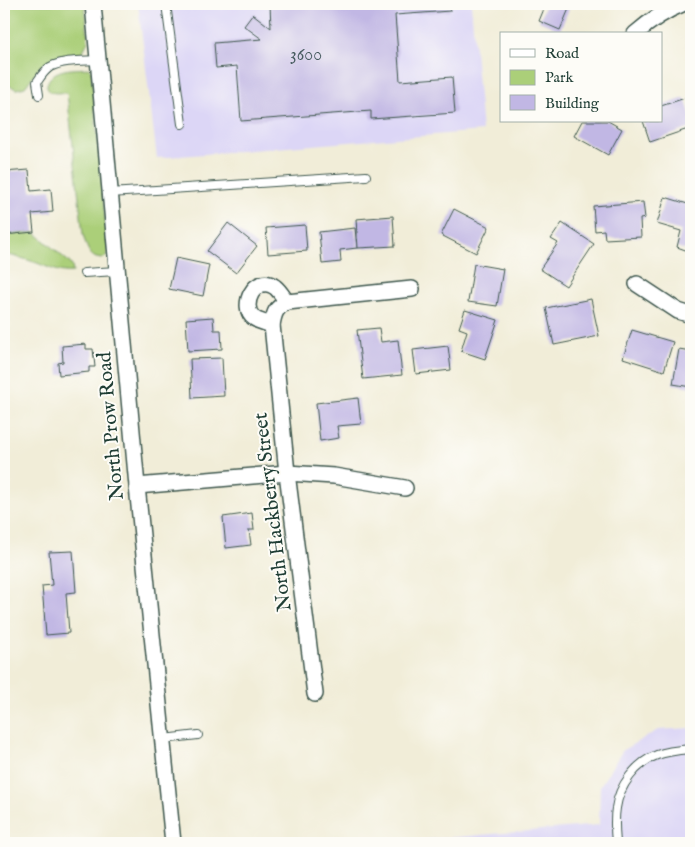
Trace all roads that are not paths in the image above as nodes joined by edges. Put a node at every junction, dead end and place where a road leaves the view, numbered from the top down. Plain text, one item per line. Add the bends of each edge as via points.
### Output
1 (93, 4) edge
2 (166, 4) edge
3 (682, 4) edge
4 (637, 32) edge
5 (97, 60) junction
6 (39, 95) dead end
7 (182, 124) dead end
8 (366, 176) dead end
9 (110, 193) junction
10 (117, 271) junction
11 (84, 274) dead end
12 (637, 284) dead end
13 (412, 289) dead end
14 (287, 302) junction
15 (691, 314) edge
16 (272, 325) junction
17 (287, 474) junction
18 (137, 486) junction
19 (405, 488) dead end
20 (315, 694) dead end
21 (198, 735) dead end
22 (162, 739) junction
23 (691, 749) edge
24 (173, 843) edge
25 (616, 843) edge

1 - 5 street, North Prow Road
2 - 7 lane
3 - 4 street via 668,9
5 - 6 lane via 50,67 37,82
5 - 9 street, North Prow Road
8 - 9 lane
9 - 10 street, North Prow Road
10 - 11 lane
10 - 18 street, North Prow Road
12 - 15 street via 678,311
13 - 14 street
14 - 16 street via 276,310
14 - 16 street via 272,285 258,285 253,290 248,303 251,315
16 - 17 street, North Hackberry Street
17 - 18 street
17 - 19 street via 334,476
17 - 20 street, North Hackberry Street
18 - 22 street, North Prow Road
21 - 22 lane
22 - 24 street, North Prow Road
23 - 25 lane via 658,754 631,775 618,796

